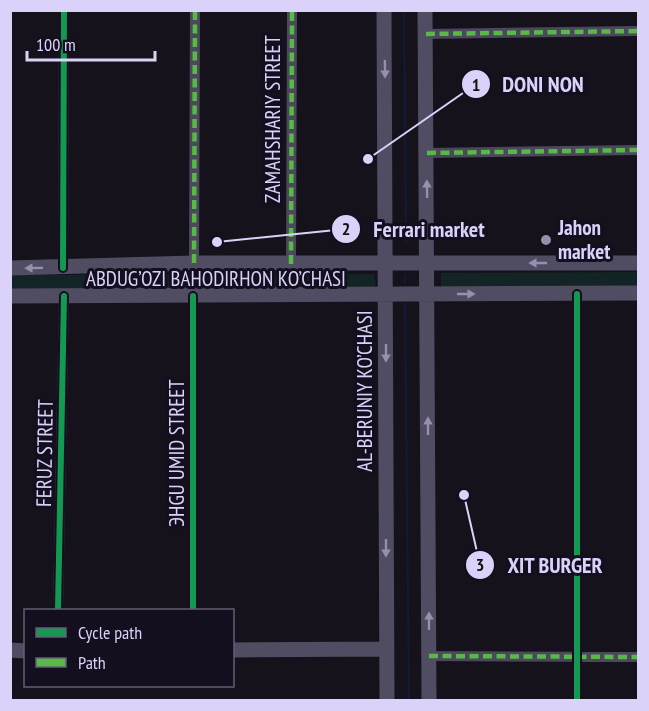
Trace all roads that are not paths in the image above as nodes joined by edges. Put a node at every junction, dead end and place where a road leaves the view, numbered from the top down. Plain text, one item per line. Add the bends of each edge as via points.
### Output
1 (64, 10) edge
2 (195, 10) edge
3 (292, 10) edge
4 (384, 10) edge
5 (425, 10) edge
6 (639, 31) edge
7 (426, 34) junction
8 (639, 150) edge
9 (427, 153) junction
10 (428, 262) junction
11 (386, 263) junction
12 (639, 263) edge
13 (194, 264) junction
14 (291, 264) junction
15 (10, 268) edge
16 (63, 268) junction
17 (639, 293) edge
18 (428, 294) junction
19 (577, 294) junction
20 (386, 295) junction
21 (64, 296) junction
22 (193, 296) junction
23 (10, 297) edge
24 (58, 609) edge
25 (193, 609) edge
26 (387, 649) junction
27 (234, 650) edge
28 (429, 656) junction
29 (577, 657) junction
30 (639, 657) edge
31 (387, 700) edge
32 (429, 700) edge
33 (577, 700) edge

1 - 16 street
2 - 13 street
3 - 14 street, ZAMAHSHARIY STREET
4 -> 11 main road, AL-BERUNIY KO’CHASI
5 - 7 main road
6 - 7 street
7 - 9 main road
8 - 9 street
10 -> 9 main road
10 - 11 main road, ABDUG’OZI BAHODIRHON KO’CHASI
12 -> 10 main road, ABDUG’OZI BAHODIRHON KO’CHASI
10 - 18 main road
11 - 14 main road, ABDUG’OZI BAHODIRHON KO’CHASI
11 - 20 main road, AL-BERUNIY KO’CHASI
13 - 14 main road, ABDUG’OZI BAHODIRHON KO’CHASI
13 - 16 main road, ABDUG’OZI BAHODIRHON KO’CHASI
16 -> 15 main road, ABDUG’OZI BAHODIRHON KO’CHASI
17 - 19 main road, ABDUG’OZI BAHODIRHON KO’CHASI
18 -> 19 main road, ABDUG’OZI BAHODIRHON KO’CHASI
18 - 20 main road, ABDUG’OZI BAHODIRHON KO’CHASI
28 -> 18 main road
19 - 29 street
20 - 22 main road, ABDUG’OZI BAHODIRHON KO’CHASI
20 -> 26 main road, AL-BERUNIY KO’CHASI
21 - 22 main road, ABDUG’OZI BAHODIRHON KO’CHASI
21 - 23 main road, ABDUG’OZI BAHODIRHON KO’CHASI
21 - 24 street, FERUZ STREET
22 - 25 street, ЭHGU UMID STREET
26 - 27 main road
26 - 31 main road, AL-BERUNIY KO’CHASI
28 - 29 street
28 - 32 main road
29 - 30 street
29 - 33 street

